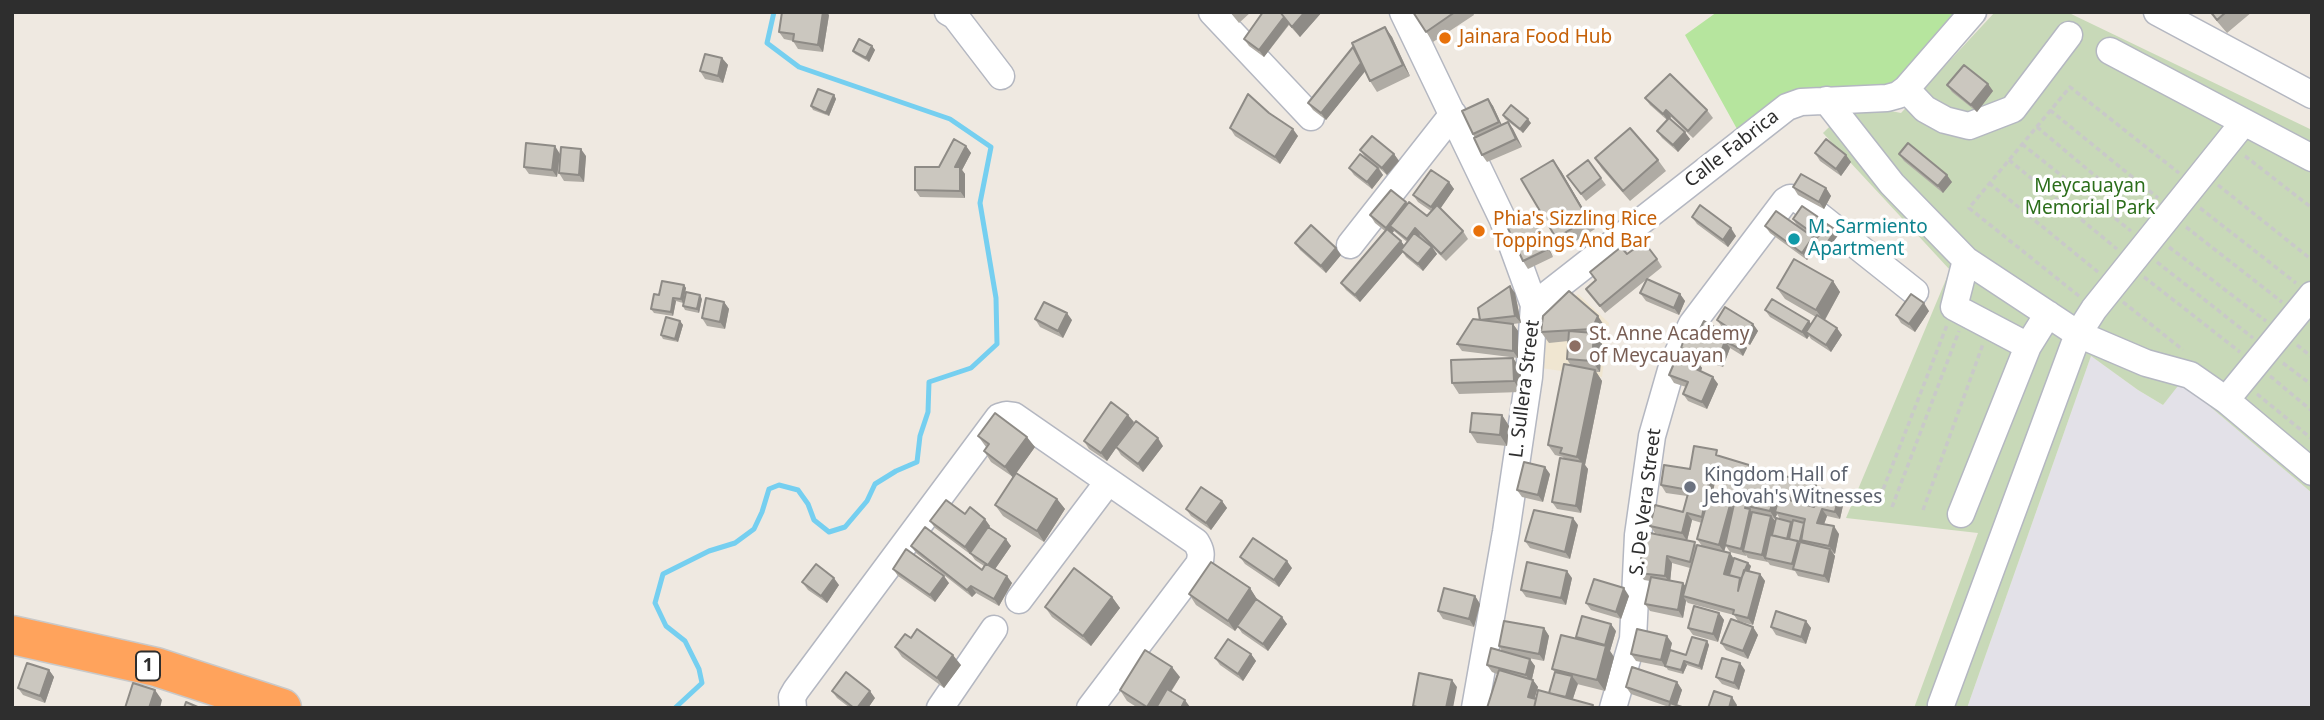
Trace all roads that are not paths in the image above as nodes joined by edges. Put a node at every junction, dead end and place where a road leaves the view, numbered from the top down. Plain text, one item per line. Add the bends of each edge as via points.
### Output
1 (948, 12) edge
2 (1212, 12) edge
3 (1403, 12) edge
4 (1973, 12) edge
5 (2157, 12) edge
6 (2069, 35) dead end
7 (2110, 51) dead end
8 (1001, 76) dead end
9 (1906, 89) junction
10 (2312, 95) edge
11 (1826, 100) junction
12 (1453, 114) junction
13 (1311, 117) edge
14 (2235, 132) junction
15 (2312, 159) edge
16 (1350, 245) dead end
17 (1966, 260) junction
18 (1915, 292) dead end
19 (1534, 305) junction
20 (2048, 314) junction
21 (2078, 334) junction
22 (2273, 340) edge
23 (2028, 346) junction
24 (2312, 472) edge
25 (1108, 482) junction
26 (1961, 514) dead end
27 (1020, 600) dead end
28 (995, 629) dead end
29 (12, 635) edge
30 (265, 705) edge
31 (1941, 705) dead end
32 (793, 708) edge
33 (940, 708) edge
34 (1090, 708) edge
35 (1475, 708) edge
36 (1613, 708) edge

1 - 8 street
2 - 13 street
3 - 12 street, L. Sullera Street
4 - 9 street
5 - 10 street
6 - 9 street via 2013,109 1969,126 1925,109
7 - 14 street
9 - 11 street, Calle Fabrica via 1892,97
11 - 17 street via 1892,184
11 - 19 street, Calle Fabrica via 1793,104 1779,112
12 - 16 street
12 - 19 street, L. Sullera Street via 1503,220
14 - 15 street
14 - 21 street
17 - 20 street
17 - 23 street via 1960,310
18 - 36 street, S. De Vera Street via 1798,199 1790,198 1692,324 1673,363 1652,436 1638,535 1633,639
19 - 35 street, L. Sullera Street via 1530,377
20 - 21 street
20 - 23 street
21 - 22 street via 2146,363 2190,375
21 - 31 street
22 - 24 street
23 - 26 street
25 - 27 street
25 - 32 street via 1014,416 999,417 796,690
25 - 34 street via 1196,542 1202,556
28 - 33 street
29 - 30 highway, 1 via 156,667

